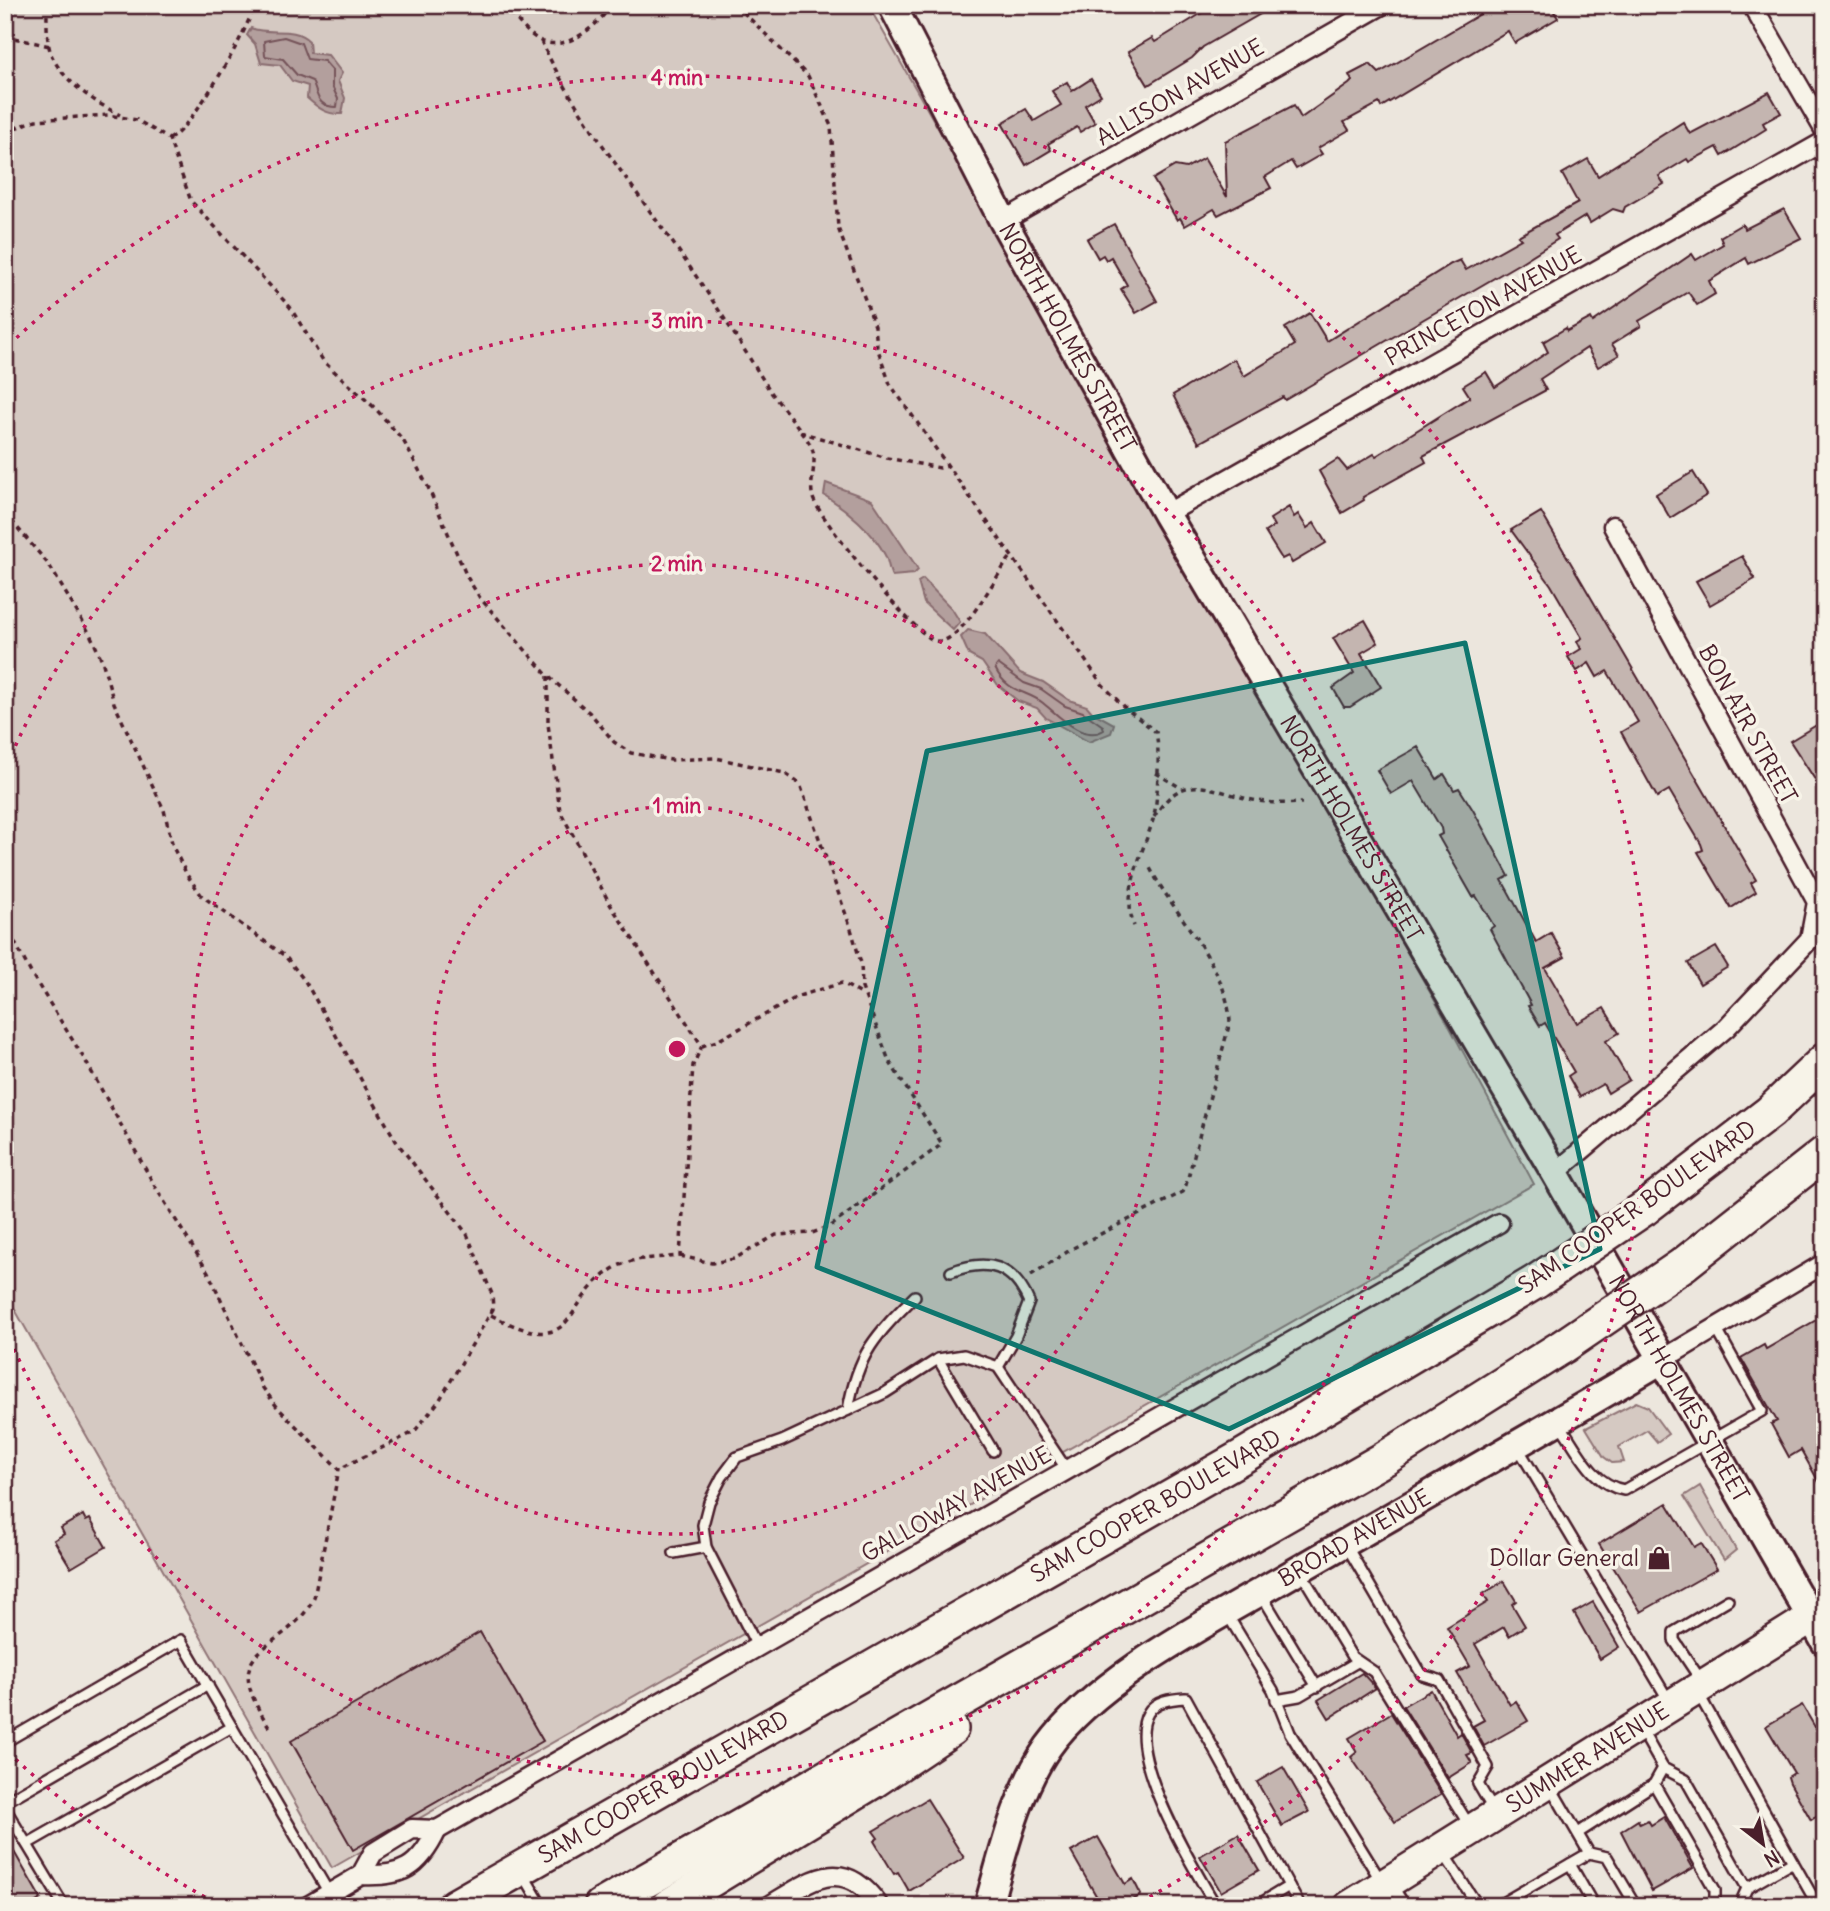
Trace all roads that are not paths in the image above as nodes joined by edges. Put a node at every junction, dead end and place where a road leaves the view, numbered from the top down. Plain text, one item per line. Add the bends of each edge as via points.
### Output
1 (892, 5) edge
2 (1382, 5) edge
3 (1752, 5) edge
4 (1825, 131) edge
5 (1825, 141) edge
6 (1003, 221) junction
7 (1166, 514) junction
8 (1613, 526) dead end
9 (1825, 1060) edge
10 (1825, 1153) edge
11 (1555, 1173) junction
12 (1499, 1223) dead end
13 (1825, 1263) edge
14 (951, 1272) dead end
15 (915, 1296) dead end
16 (1716, 1328) junction
17 (938, 1359) junction
18 (1660, 1362) junction
19 (998, 1367) junction
20 (848, 1410) junction
21 (1558, 1422) junction
22 (1709, 1442) junction
23 (1517, 1446) junction
24 (993, 1451) dead end
25 (1067, 1470) junction
26 (1346, 1543) junction
27 (706, 1547) junction
28 (674, 1553) dead end
29 (1300, 1570) junction
30 (1181, 1577) junction
31 (1260, 1593) junction
32 (1728, 1600) dead end
33 (1227, 1612) junction
34 (1820, 1623) edge
35 (756, 1644) junction
36 (1357, 1662) junction
37 (208, 1685) junction
38 (1317, 1687) junction
39 (1690, 1694) junction
40 (1276, 1700) junction
41 (1639, 1726) junction
42 (232, 1727) junction
43 (5, 1742) edge
44 (1663, 1768) junction
45 (1548, 1782) junction
46 (1654, 1784) junction
47 (5, 1802) edge
48 (5, 1808) edge
49 (1497, 1815) junction
50 (437, 1830) junction
51 (1471, 1830) junction
52 (1578, 1833) junction
53 (27, 1844) junction
54 (1442, 1849) junction
55 (1589, 1853) junction
56 (1793, 1862) junction
57 (1570, 1864) junction
58 (520, 1869) junction
59 (361, 1875) junction
60 (1386, 1882) junction
61 (1289, 1886) junction
62 (1748, 1888) junction
63 (330, 1893) junction
64 (64, 1906) edge
65 (308, 1906) edge
66 (456, 1906) edge
67 (542, 1906) edge
68 (601, 1906) edge
69 (668, 1906) edge
70 (769, 1906) edge
71 (879, 1906) edge
72 (988, 1906) edge
73 (1216, 1906) edge
74 (1255, 1906) edge
75 (1300, 1906) edge
76 (1350, 1906) edge
77 (1405, 1906) edge
78 (1478, 1906) edge
79 (1497, 1906) edge
80 (1594, 1906) edge
81 (1636, 1906) edge
82 (1715, 1906) edge
83 (1739, 1906) edge
84 (1818, 1906) edge

1 - 6 main road, NORTH HOLMES STREET
2 - 6 street, ALLISON AVENUE
3 - 4 street
5 - 7 street, PRINCETON AVENUE
6 - 7 main road, NORTH HOLMES STREET
7 - 11 main road, NORTH HOLMES STREET
8 - 11 street, BON AIR STREET via 1817,902 1810,939 1726,1028
9 - 58 highway, SAM COOPER BOULEVARD, bridge via 1770,1112 1645,1208 1537,1281 1245,1455
10 - 30 highway, bridge via 1684,1264 1562,1347 1384,1459
11 - 18 main road, NORTH HOLMES STREET
12 - 25 street, GALLOWAY AVENUE
13 - 16 street, BROAD AVENUE
14 - 19 lane via 983,1264 1020,1282 1029,1302
15 - 20 lane via 870,1346 854,1374
16 - 18 street, BROAD AVENUE
16 - 22 lane via 1762,1411
17 - 19 lane via 964,1355
17 - 20 lane via 886,1393
17 - 24 lane
18 - 21 main road, BROAD AVENUE
18 - 22 main road, NORTH HOLMES STREET
19 - 25 lane
20 - 27 lane via 737,1457 709,1502 703,1525
21 - 22 lane via 1598,1480 1624,1490
21 - 23 main road, BROAD AVENUE
22 - 34 main road, NORTH HOLMES STREET
23 - 26 main road, BROAD AVENUE
23 - 39 lane
25 - 35 street, GALLOWAY AVENUE
26 - 29 main road, BROAD AVENUE
26 - 49 lane via 1422,1675 1439,1680 1488,1766 1478,1784
27 - 28 lane
27 - 35 lane
29 - 31 main road, BROAD AVENUE
29 - 36 lane
30 - 68 highway
30 - 69 highway via 872,1782
31 - 33 main road, BROAD AVENUE
31 - 38 lane
32 - 39 lane via 1674,1632
33 - 40 lane
33 - 72 main road, BROAD AVENUE via 1108,1686 1059,1733 1030,1779
34 - 39 main road, SUMMER AVENUE
35 - 50 street, GALLOWAY AVENUE
36 - 38 lane
36 - 51 lane via 1374,1672
37 - 42 lane
37 - 43 lane via 181,1640
37 - 47 lane
38 - 40 lane
39 - 41 main road, SUMMER AVENUE
39 - 56 lane
40 - 60 lane via 1290,1733
41 - 44 lane
41 - 45 main road, SUMMER AVENUE
42 - 53 lane
42 - 63 lane
44 - 46 lane
44 - 62 lane via 1686,1780
45 - 49 main road, SUMMER AVENUE
45 - 52 lane
46 - 52 lane
46 - 82 lane via 1716,1890
48 - 53 lane
49 - 51 main road, SUMMER AVENUE
50 - 59 street, GALLOWAY AVENUE via 412,1829 373,1853
50 - 59 street, GALLOWAY AVENUE via 425,1855 408,1866 390,1876
51 - 54 main road, SUMMER AVENUE
52 - 55 lane
53 - 64 lane
54 - 60 main road, SUMMER AVENUE
54 - 78 lane
55 - 57 lane
55 - 81 lane via 1607,1857
56 - 62 lane
56 - 84 lane
57 - 79 lane
57 - 80 lane
58 - 66 highway, SAM COOPER BOULEVARD
58 - 67 lane
59 - 63 street, GALLOWAY AVENUE
60 - 76 main road, SUMMER AVENUE
60 - 77 lane
61 - 73 lane via 1186,1698 1171,1699 1157,1703 1143,1727 1150,1771 1168,1822
61 - 74 lane
61 - 75 lane
62 - 83 lane
63 - 65 street, GALLOWAY AVENUE
70 - 71 street via 810,1881 837,1874 865,1886

